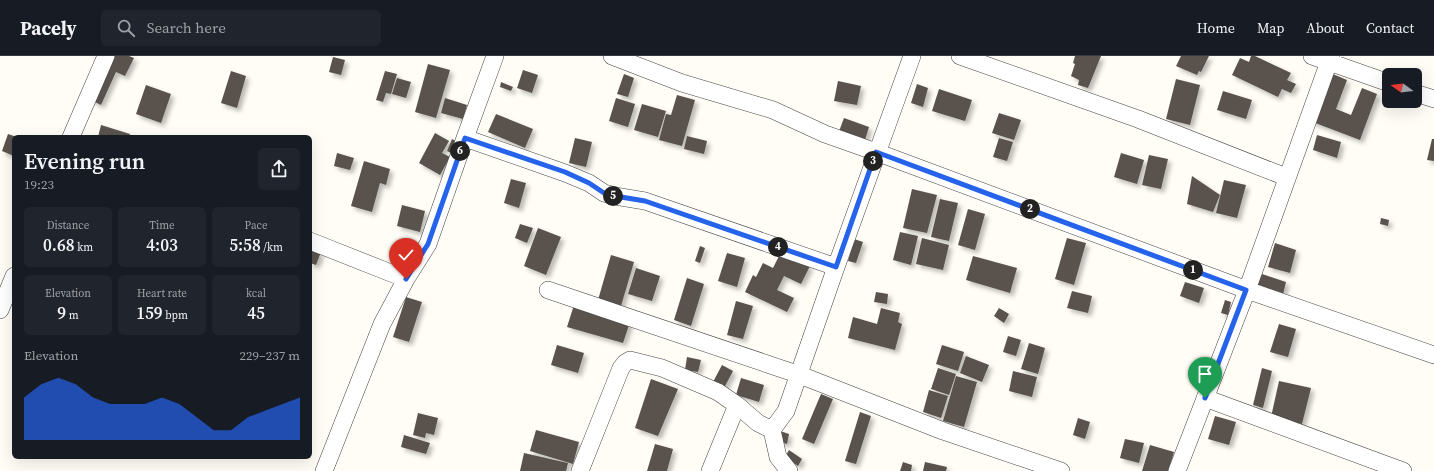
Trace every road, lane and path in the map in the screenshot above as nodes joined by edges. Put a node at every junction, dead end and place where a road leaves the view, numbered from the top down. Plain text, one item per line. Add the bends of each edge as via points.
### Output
1 (106, 56) edge
2 (495, 56) edge
3 (612, 56) edge
4 (912, 56) edge
5 (960, 56) edge
6 (1312, 56) edge
7 (1330, 59) edge
8 (1382, 80) edge
9 (1422, 95) edge
10 (1434, 99) edge
11 (72, 135) edge
12 (465, 138) junction
13 (876, 152) junction
14 (1286, 177) junction
15 (312, 241) edge
16 (836, 267) junction
17 (406, 279) junction
18 (12, 281) edge
19 (548, 290) dead end
20 (1246, 290) junction
21 (0, 310) edge
22 (1434, 355) edge
23 (800, 375) junction
24 (1205, 398) junction
25 (737, 405) junction
26 (772, 430) junction
27 (324, 471) edge
28 (580, 471) edge
29 (710, 471) edge
30 (789, 471) edge
31 (1061, 471) edge
32 (1177, 471) edge
33 (1403, 471) edge

1 - 11 street
2 - 12 street
3 - 13 street via 682,83 773,110 825,134
4 - 13 street
5 - 14 street via 1138,119
6 - 7 street
7 - 8 street
7 - 14 street
9 - 10 street
12 - 16 street via 565,172 604,193 645,201
12 - 17 street via 428,244
13 - 16 street
13 - 20 street
14 - 20 street
15 - 17 street
16 - 23 street
17 - 27 street via 382,324
18 - 21 street
19 - 23 street
20 - 22 street
20 - 24 street
23 - 26 street via 786,411
23 - 31 street via 943,431
24 - 32 street
24 - 33 street
25 - 26 street via 758,423
25 - 28 street via 718,392 662,368 630,360 621,368
25 - 29 street
26 - 30 street via 778,457

